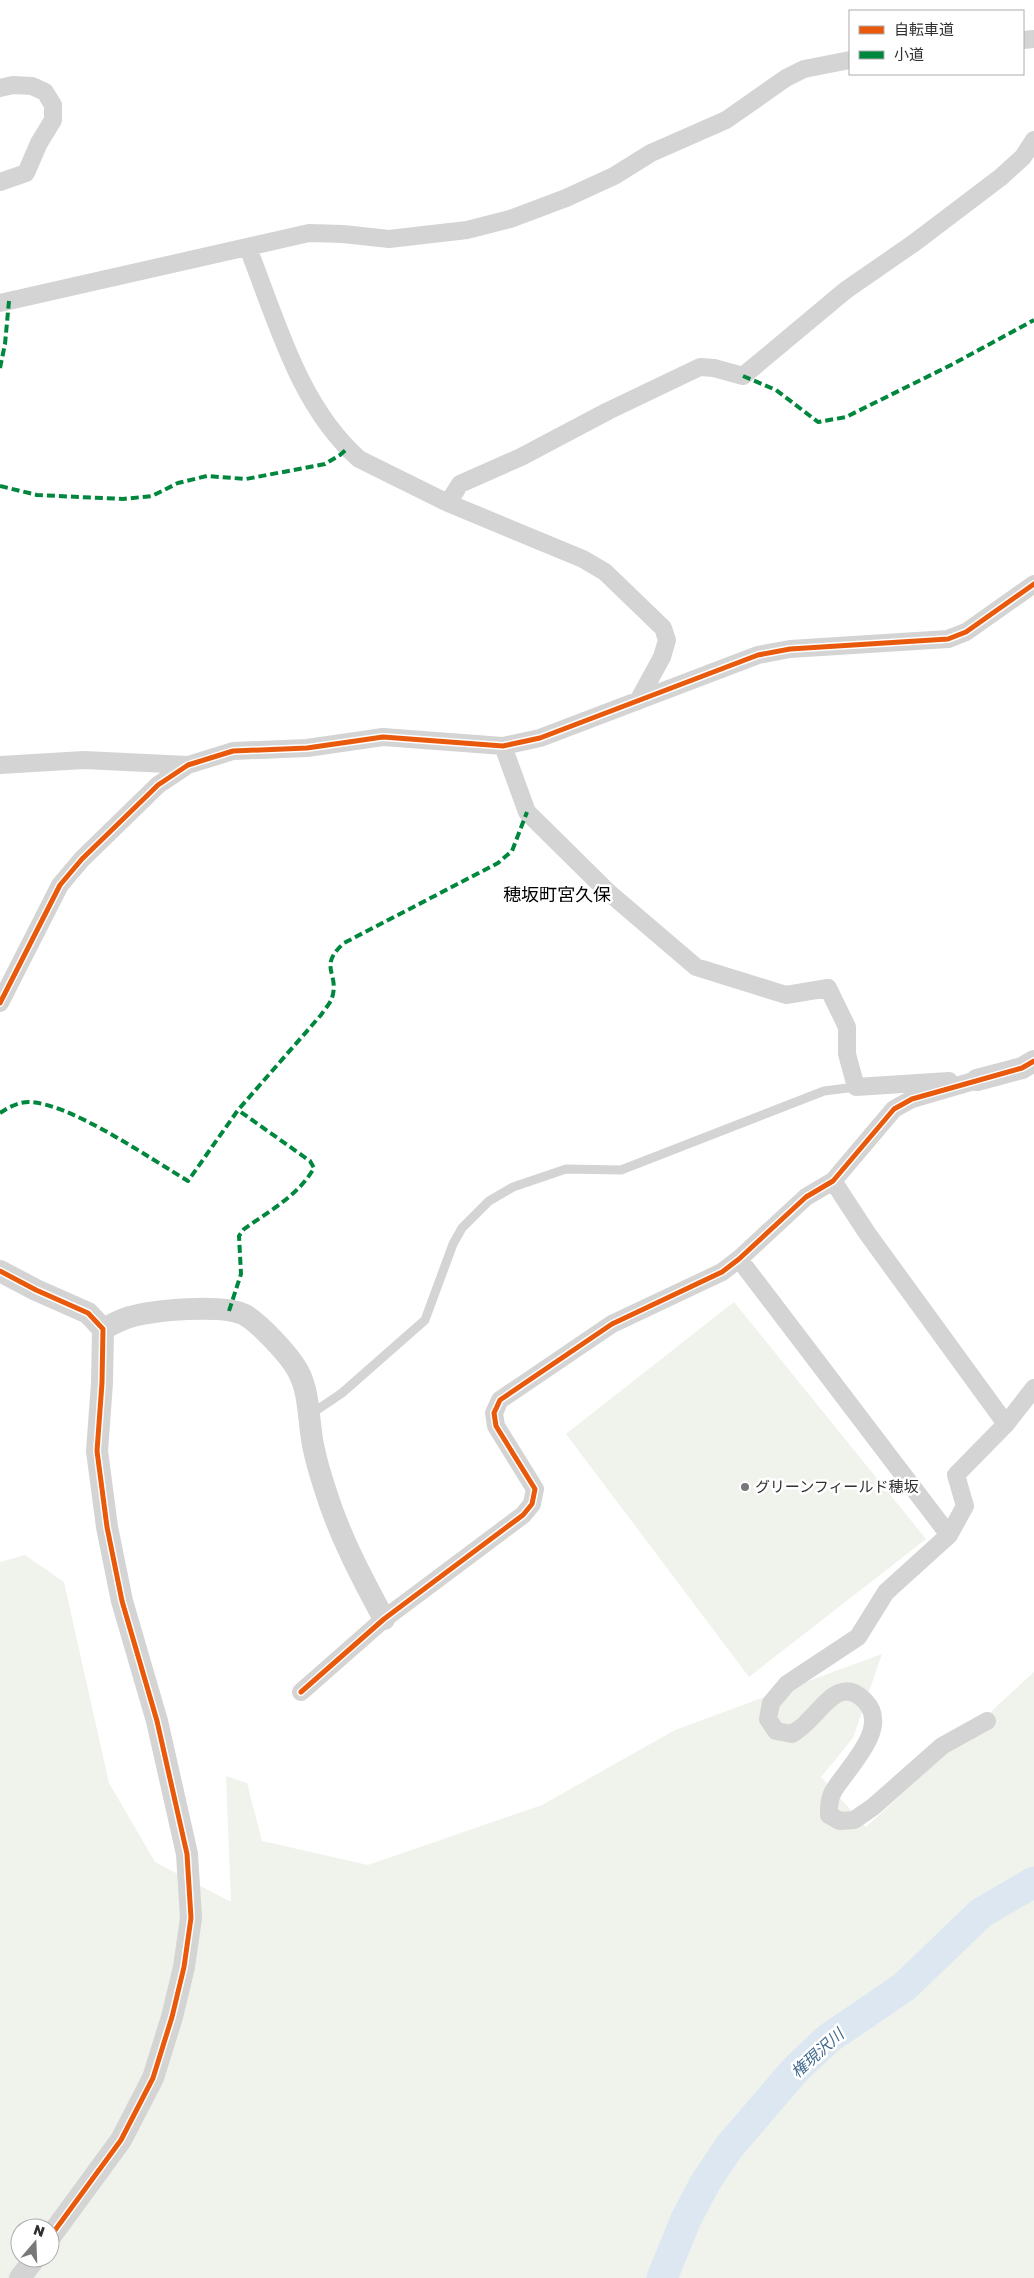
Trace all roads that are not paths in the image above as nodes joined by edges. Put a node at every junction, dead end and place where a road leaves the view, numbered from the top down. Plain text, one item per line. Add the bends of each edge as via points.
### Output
1 (849, 60) edge
2 (0, 88) edge
3 (1034, 140) edge
4 (0, 182) edge
5 (248, 248) junction
6 (0, 303) edge
7 (448, 503) junction
8 (1034, 584) edge
9 (638, 701) junction
10 (502, 746) junction
11 (0, 764) edge
12 (188, 765) junction
13 (0, 1003) edge
14 (1034, 1061) edge
15 (978, 1080) junction
16 (856, 1087) junction
17 (834, 1181) junction
18 (739, 1259) junction
19 (0, 1271) edge
20 (103, 1329) junction
21 (1034, 1388) edge
22 (309, 1415) junction
23 (1006, 1424) junction
24 (949, 1535) junction
25 (384, 1619) junction
26 (301, 1692) dead end
27 (987, 1721) dead end
28 (60, 2223) edge

1 - 5 street via 804,70 786,78 726,120 651,153 614,176 566,198 510,219 467,230 389,239 309,233
2 - 4 street via 32,86 45,92 53,105 53,120 38,143 26,173
3 - 7 street via 1023,157 1001,177 846,290 743,376 700,367 460,484
5 - 6 street
5 - 7 street via 303,386 323,420 360,459
7 - 9 street via 583,558 605,572 663,628 667,640 662,657
8 - 9 street via 966,632 948,639 790,649 766,654
9 - 10 street via 540,738
10 - 12 street via 383,736 307,748 233,752
10 - 16 street via 527,812 607,891 696,967 786,995 828,988 847,1026 847,1054
11 - 12 street via 84,760
12 - 13 street via 158,785 60,885
14 - 15 street via 1022,1068
15 - 16 street
15 - 17 street via 912,1099 894,1108
16 - 22 lane via 824,1092 621,1170 566,1169 513,1186 489,1201 462,1228 425,1320 342,1393
17 - 18 street via 806,1198
17 - 23 street via 867,1234
18 - 24 street
18 - 25 street via 722,1272 612,1324 500,1400 494,1413 496,1426 535,1489 532,1504 522,1515
19 - 20 street via 88,1313
20 - 22 street via 130,1316 190,1309 220,1308 243,1314 274,1341 298,1370
20 - 28 street via 97,1451 107,1527 122,1601 157,1721 187,1854 191,1918 180,1984 152,2078 121,2140
21 - 23 street
22 - 25 street via 313,1446 326,1494 351,1557
23 - 24 street via 956,1474 965,1506
24 - 27 street via 886,1592 858,1636 787,1684 771,1703 768,1719 776,1730 792,1734 808,1722 824,1703 848,1691 861,1696 871,1707 873,1724 865,1746 833,1791 829,1804 829,1815 840,1821 854,1820 942,1746
25 - 26 street

